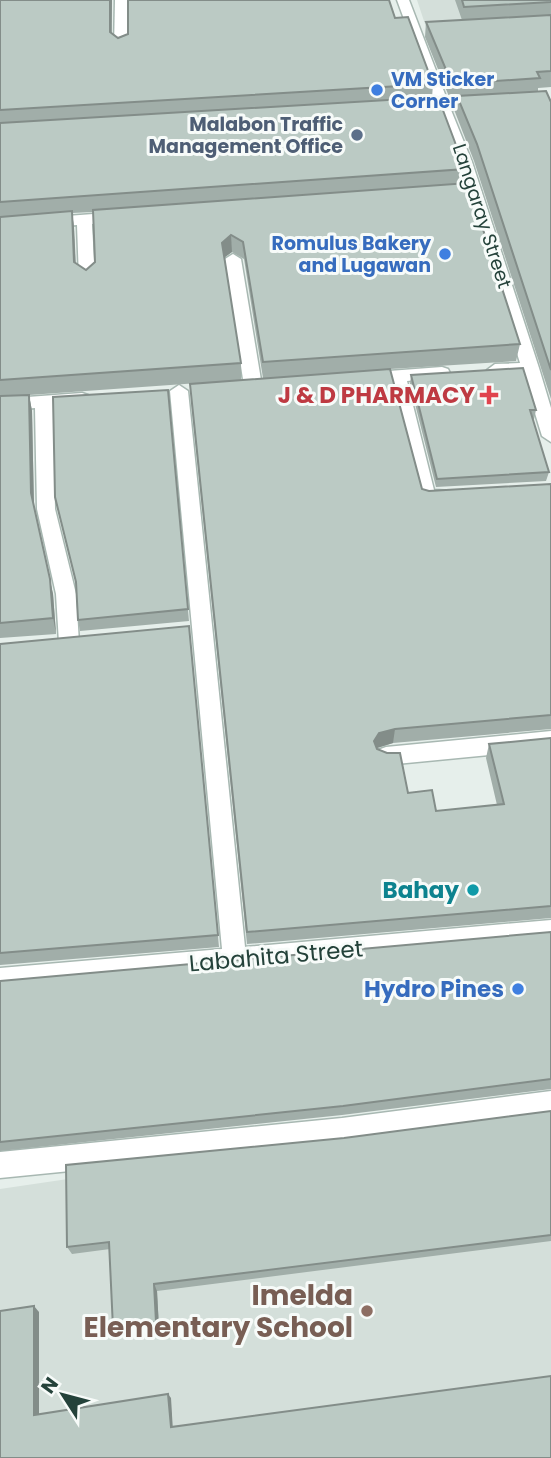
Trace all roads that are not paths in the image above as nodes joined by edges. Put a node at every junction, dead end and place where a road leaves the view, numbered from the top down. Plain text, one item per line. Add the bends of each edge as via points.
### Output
1 (121, 0) edge
2 (403, 0) edge
3 (121, 48) edge
4 (497, 103) edge
5 (443, 106) junction
6 (401, 109) edge
7 (139, 216) edge
8 (83, 220) junction
9 (0, 226) edge
10 (233, 259) dead end
11 (87, 279) edge
12 (531, 368) junction
13 (397, 376) junction
14 (345, 380) edge
15 (254, 386) edge
16 (179, 391) dead end
17 (98, 398) edge
18 (44, 402) junction
19 (0, 405) edge
20 (551, 436) edge
21 (468, 495) edge
22 (69, 643) edge
23 (551, 740) edge
24 (386, 756) edge
25 (551, 931) edge
26 (235, 960) junction
27 (0, 979) edge
28 (551, 1104) edge
29 (0, 1165) edge

1 - 3 street
2 - 5 street, Langaray Street via 419,31
4 - 5 street
5 - 6 street
5 - 12 street, Langaray Street via 467,193
7 - 8 street
8 - 9 street
8 - 11 street
10 - 15 street
12 - 13 street
12 - 20 street, Langaray Street
13 - 14 street
13 - 21 street via 427,497
16 - 26 street via 194,631
17 - 18 street
18 - 19 street
18 - 22 street via 46,509 66,594
23 - 24 street
25 - 26 street, Labahita Street
26 - 27 street, Labahita Street
28 - 29 street via 342,1131

